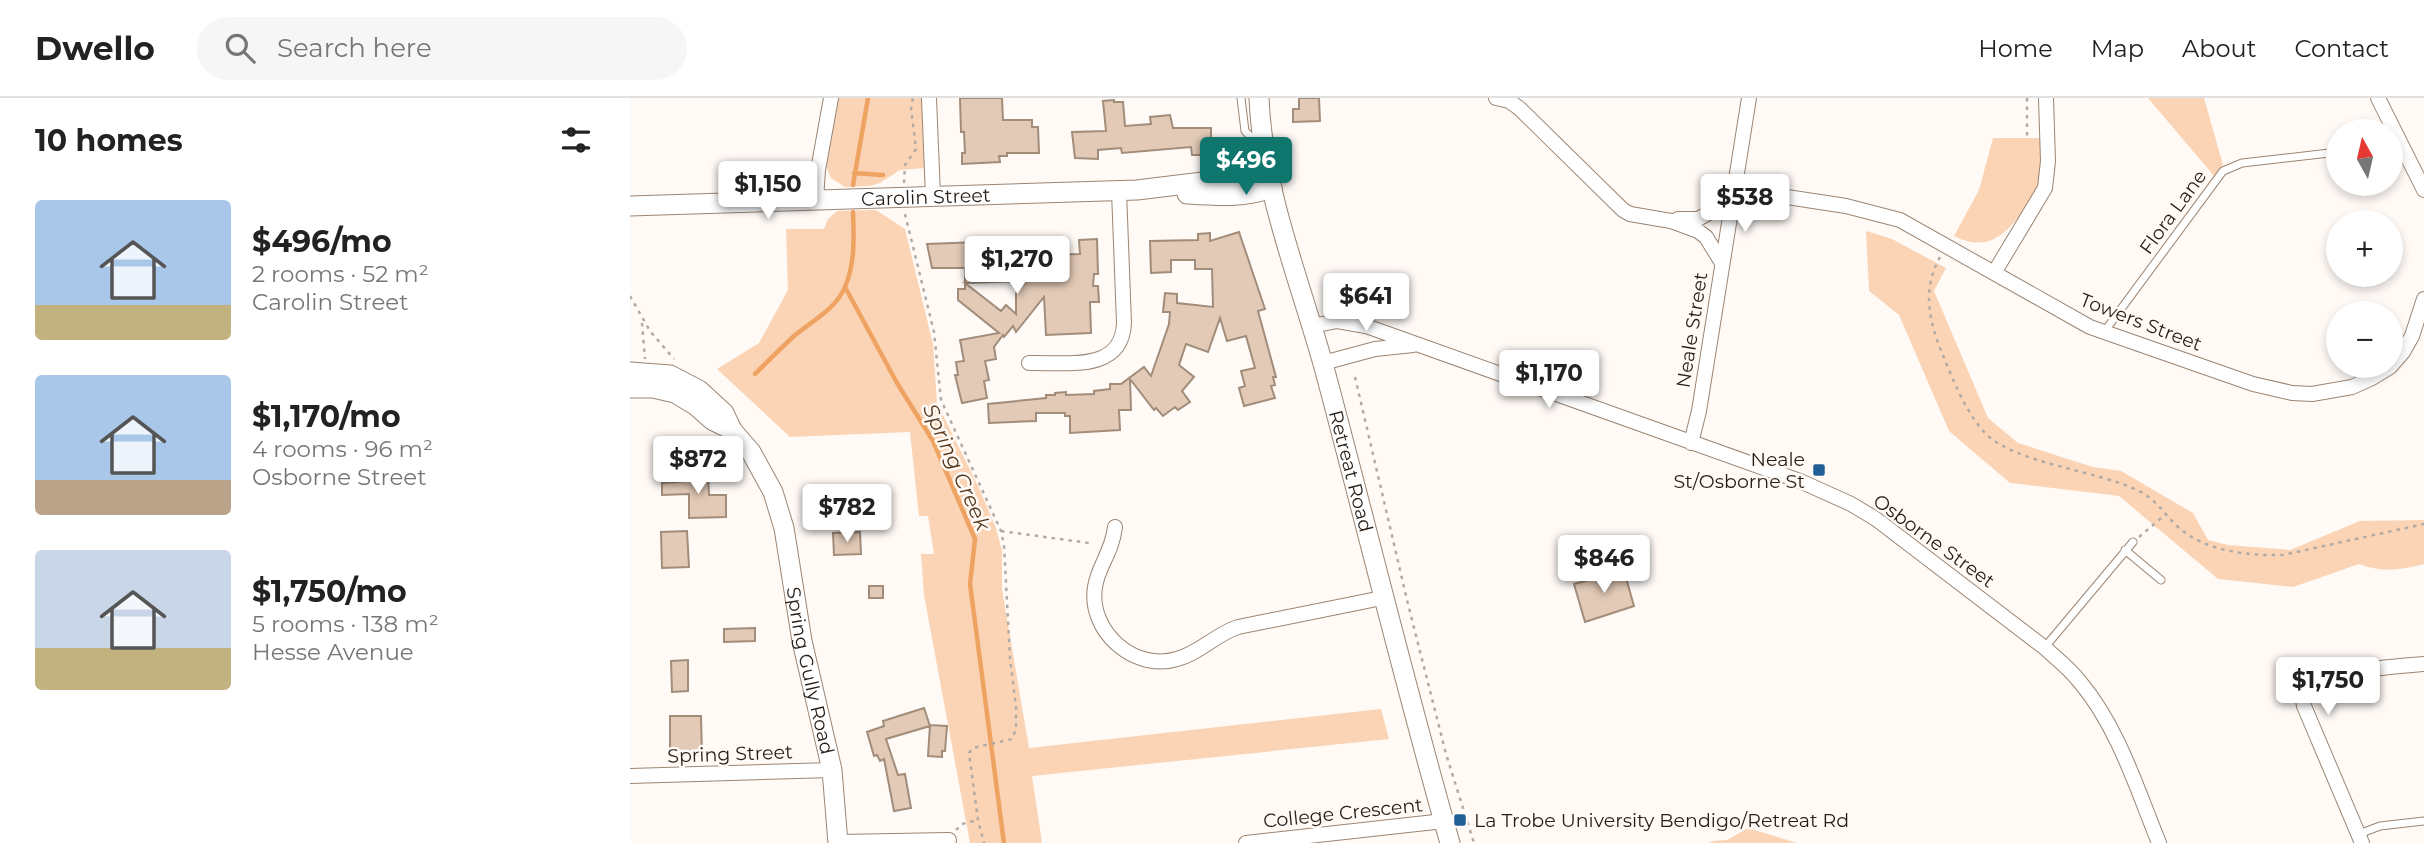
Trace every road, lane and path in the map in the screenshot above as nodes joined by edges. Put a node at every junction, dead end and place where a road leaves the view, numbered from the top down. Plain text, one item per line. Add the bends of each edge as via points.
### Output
1 (831, 98) edge
2 (914, 98) edge
3 (929, 98) edge
4 (1241, 98) edge
5 (1259, 98) edge
6 (1496, 98) edge
7 (1749, 98) edge
8 (2027, 98) edge
9 (2046, 98) edge
10 (2378, 98) edge
11 (2386, 119) edge
12 (2027, 138) dead end
13 (1263, 149) junction
14 (2326, 153) edge
15 (2403, 154) edge
16 (903, 170) dead end
17 (1270, 181) junction
18 (1128, 190) junction
19 (2423, 191) edge
20 (1733, 195) junction
21 (933, 196) junction
22 (904, 197) junction
23 (816, 200) junction
24 (630, 206) edge
25 (1671, 221) junction
26 (1947, 245) junction
27 (1722, 263) junction
28 (1994, 273) junction
29 (630, 296) edge
30 (2424, 299) edge
31 (642, 323) dead end
32 (1312, 327) junction
33 (2103, 332) junction
34 (1418, 345) junction
35 (674, 359) dead end
36 (1029, 363) dead end
37 (1323, 363) junction
38 (638, 367) edge
39 (1355, 377) dead end
40 (630, 388) edge
41 (732, 430) junction
42 (1691, 443) junction
43 (2166, 514) junction
44 (2424, 524) edge
45 (1115, 527) dead end
46 (1001, 531) junction
47 (2133, 542) joint
48 (1089, 543) dead end
49 (2125, 550) junction
50 (2161, 580) dead end
51 (1382, 598) junction
52 (2045, 648) junction
53 (2424, 664) edge
54 (832, 769) junction
55 (630, 776) edge
56 (978, 820) junction
57 (1444, 821) junction
58 (2424, 821) edge
59 (2360, 839) edge
60 (949, 840) joint
61 (838, 842) edge
62 (984, 843) edge
63 (1246, 843) edge
64 (1450, 843) edge
65 (1474, 843) edge
66 (2159, 843) edge

1 - 23 street
2 - 16 path via 916,149
3 - 21 street
4 - 13 lane via 1245,131
5 - 13 street, Retreat Road
6 - 25 street via 1519,108 1623,210
7 - 20 street, Neale Street
8 - 12 path
9 - 28 street via 2045,188
10 - 11 street
13 - 17 street, Retreat Road
14 - 33 lane, Flora Lane via 2242,163 2223,171
15 - 19 street
17 - 18 street, Carolin Street
17 - 32 street, Retreat Road
18 - 21 street, Carolin Street
18 - 36 street via 1124,323 1119,345 1100,360
20 - 25 street via 1698,219
20 - 26 street, Towers Street via 1833,204 1887,216
20 - 27 street, Neale Street
21 - 22 street, Carolin Street
22 - 23 street, Carolin Street
22 - 46 path via 934,332 941,400
23 - 24 street, Carolin Street
25 - 27 street via 1701,232
26 - 28 street, Towers Street
26 - 43 path via 1928,284 1933,329 1958,391 1987,434 2029,457 2140,491
27 - 42 street, Neale Street
28 - 33 street, Towers Street
29 - 35 path via 650,331
30 - 33 street, Towers Street via 2412,336 2390,367 2352,387 2312,394 2253,384
31 - 38 path
32 - 34 street, Osborne Street via 1351,322
32 - 37 street, Retreat Road
34 - 37 street, Osborne Street via 1375,349
34 - 42 street, Osborne Street
37 - 51 street, Retreat Road
38 - 41 street, Spring Gully Road via 690,384 724,413
39 - 65 path via 1446,754
40 - 41 street, Spring Gully Road via 675,393
41 - 54 street, Spring Gully Road via 762,469 778,503 802,641
42 - 52 street, Osborne Street via 1851,504
43 - 44 path via 2194,540 2210,547 2269,555
43 - 47 path
45 - 51 street via 1111,551 1096,580 1096,609 1107,634 1141,658 1177,660 1238,627
46 - 48 path
46 - 56 path via 1017,719 1013,737 970,750
47 - 49 lane
49 - 50 lane
49 - 52 lane
51 - 57 street, Retreat Road
52 - 66 street, Osborne Street via 2070,670 2101,712
53 - 59 street via 2324,676 2303,689 2304,706
54 - 55 street, Spring Street
54 - 61 street, Spring Gully Road
56 - 60 path via 960,825
56 - 62 path
57 - 63 street, College Crescent
57 - 64 street, Retreat Road
58 - 59 lane via 2380,825
60 - 61 street

